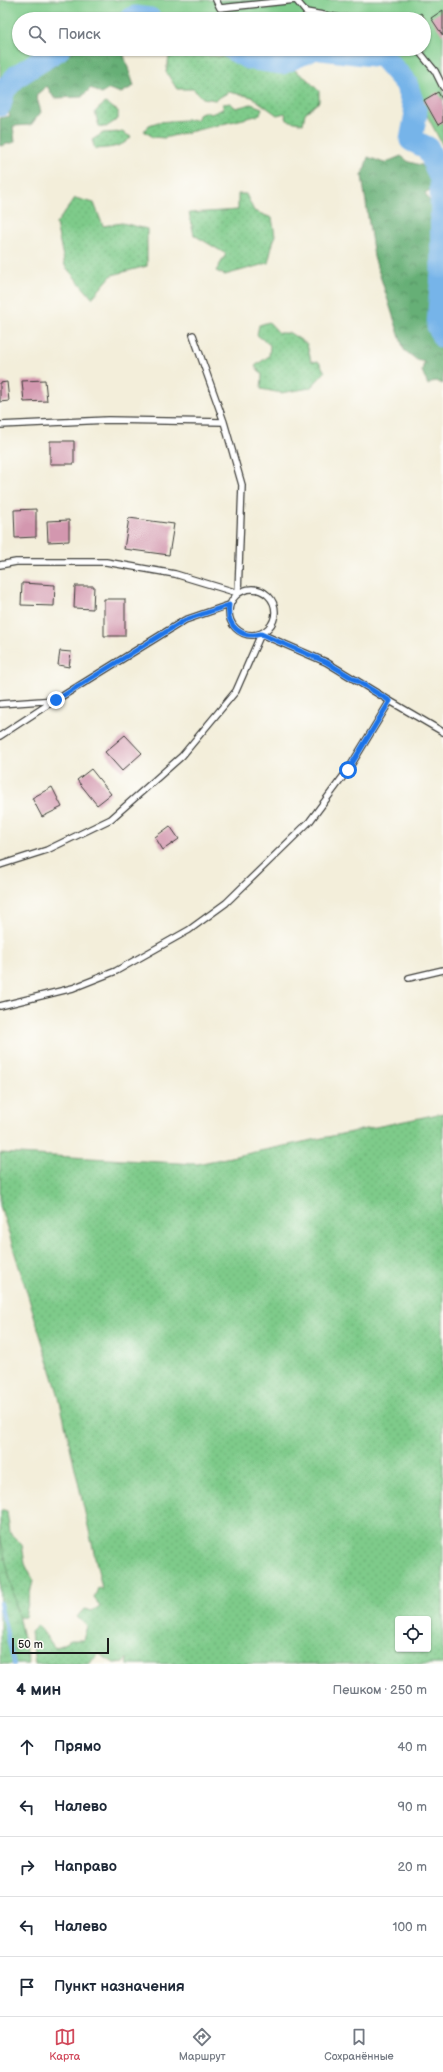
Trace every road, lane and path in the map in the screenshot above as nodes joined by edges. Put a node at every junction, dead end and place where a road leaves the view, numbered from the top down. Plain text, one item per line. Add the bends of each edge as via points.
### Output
1 (216, 0) edge
2 (306, 12) edge
3 (423, 56) edge
4 (443, 87) edge
5 (193, 335) dead end
6 (224, 422) junction
7 (0, 425) edge
8 (0, 565) edge
9 (238, 593) junction
10 (229, 605) junction
11 (261, 634) junction
12 (56, 700) junction
13 (390, 701) junction
14 (0, 704) edge
15 (443, 732) edge
16 (0, 736) edge
17 (0, 865) edge
18 (443, 970) edge
19 (409, 978) dead end
20 (0, 1006) edge

1 - 2 lane via 220,8 296,0
3 - 4 lane via 435,71
5 - 6 lane
6 - 7 lane via 108,420
6 - 9 lane via 242,485
8 - 9 lane via 16,562 106,562 175,574
9 - 10 lane
9 - 11 lane via 253,589 267,595 272,601 275,616 272,624
10 - 11 lane via 230,620 239,632
10 - 12 lane via 185,620
11 - 13 lane via 326,662
11 - 17 lane via 236,691 182,756 111,819 46,850
12 - 14 lane
12 - 16 lane
13 - 15 lane
13 - 20 lane via 348,770 310,821 226,903 189,930 116,971 73,988
18 - 19 lane

